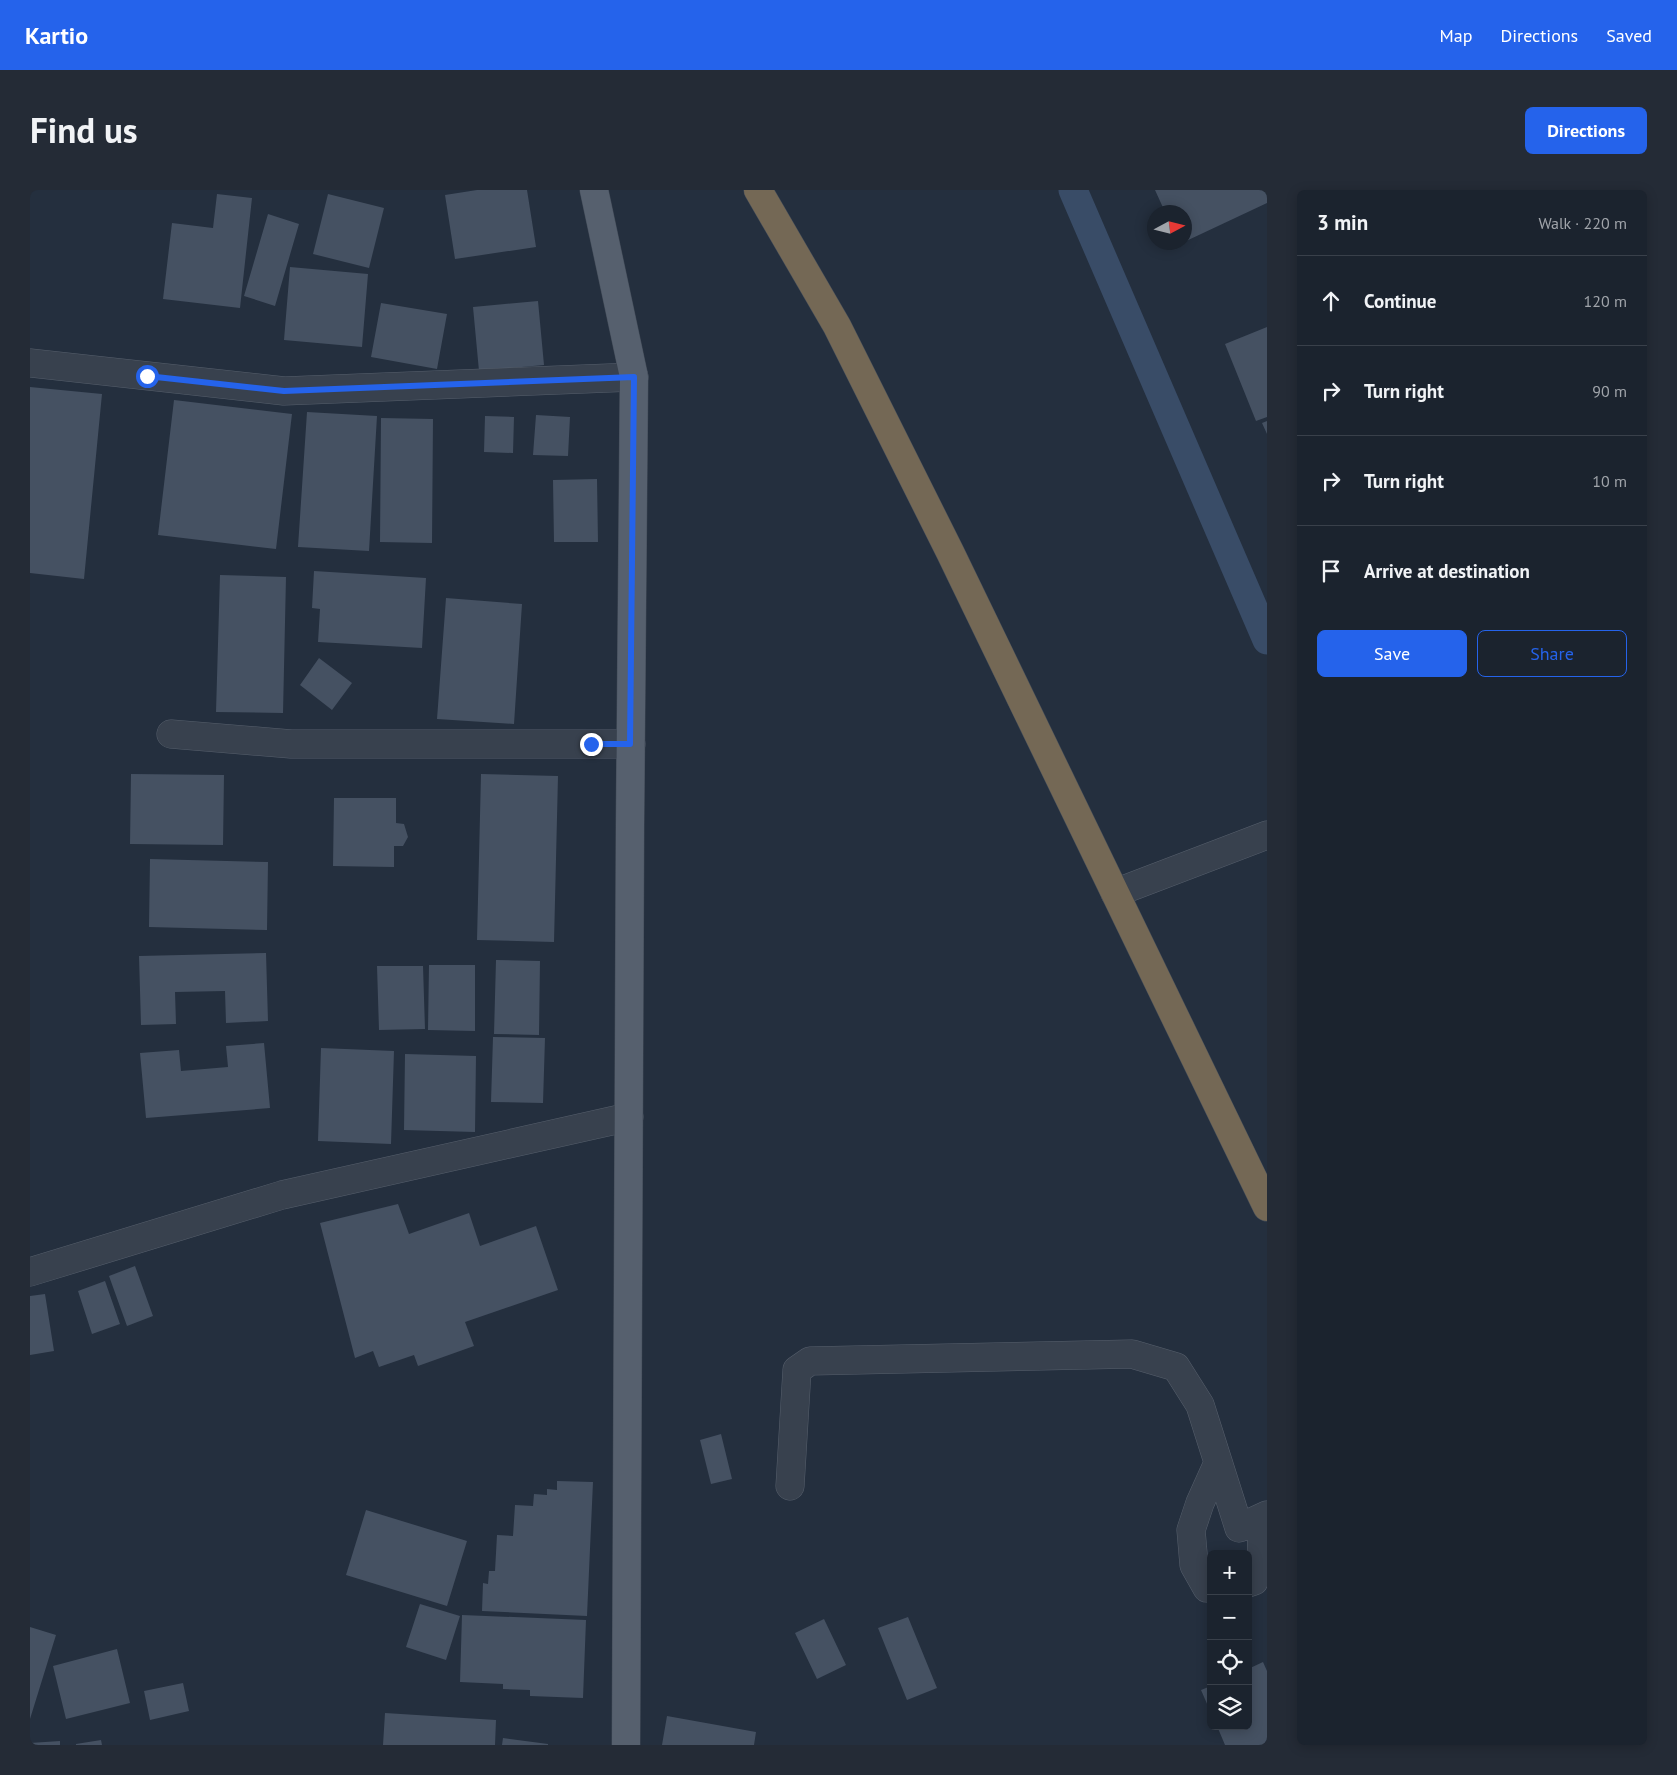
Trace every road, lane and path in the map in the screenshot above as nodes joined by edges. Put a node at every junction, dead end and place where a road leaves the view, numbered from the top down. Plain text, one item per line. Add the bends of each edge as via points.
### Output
1 (594, 190) edge
2 (758, 190) edge
3 (30, 363) edge
4 (634, 377) junction
5 (171, 734) dead end
6 (630, 744) junction
7 (1267, 835) edge
8 (1115, 893) junction
9 (629, 1118) junction
10 (1267, 1207) edge
11 (30, 1272) edge
12 (1218, 1463) junction
13 (790, 1486) dead end
14 (1264, 1516) edge
15 (1252, 1581) edge
16 (1207, 1588) edge
17 (626, 1745) edge

1 - 4 main road
2 - 8 highway via 838,326
3 - 4 street via 284,391
4 - 6 main road
5 - 6 street via 291,744
6 - 9 main road
7 - 8 street
8 - 10 highway
9 - 11 street via 282,1195
9 - 17 main road
12 - 13 street via 1200,1405 1176,1367 1132,1354 810,1361 797,1370
12 - 14 street via 1239,1528
12 - 16 street via 1191,1530 1194,1565
14 - 15 street via 1262,1559

